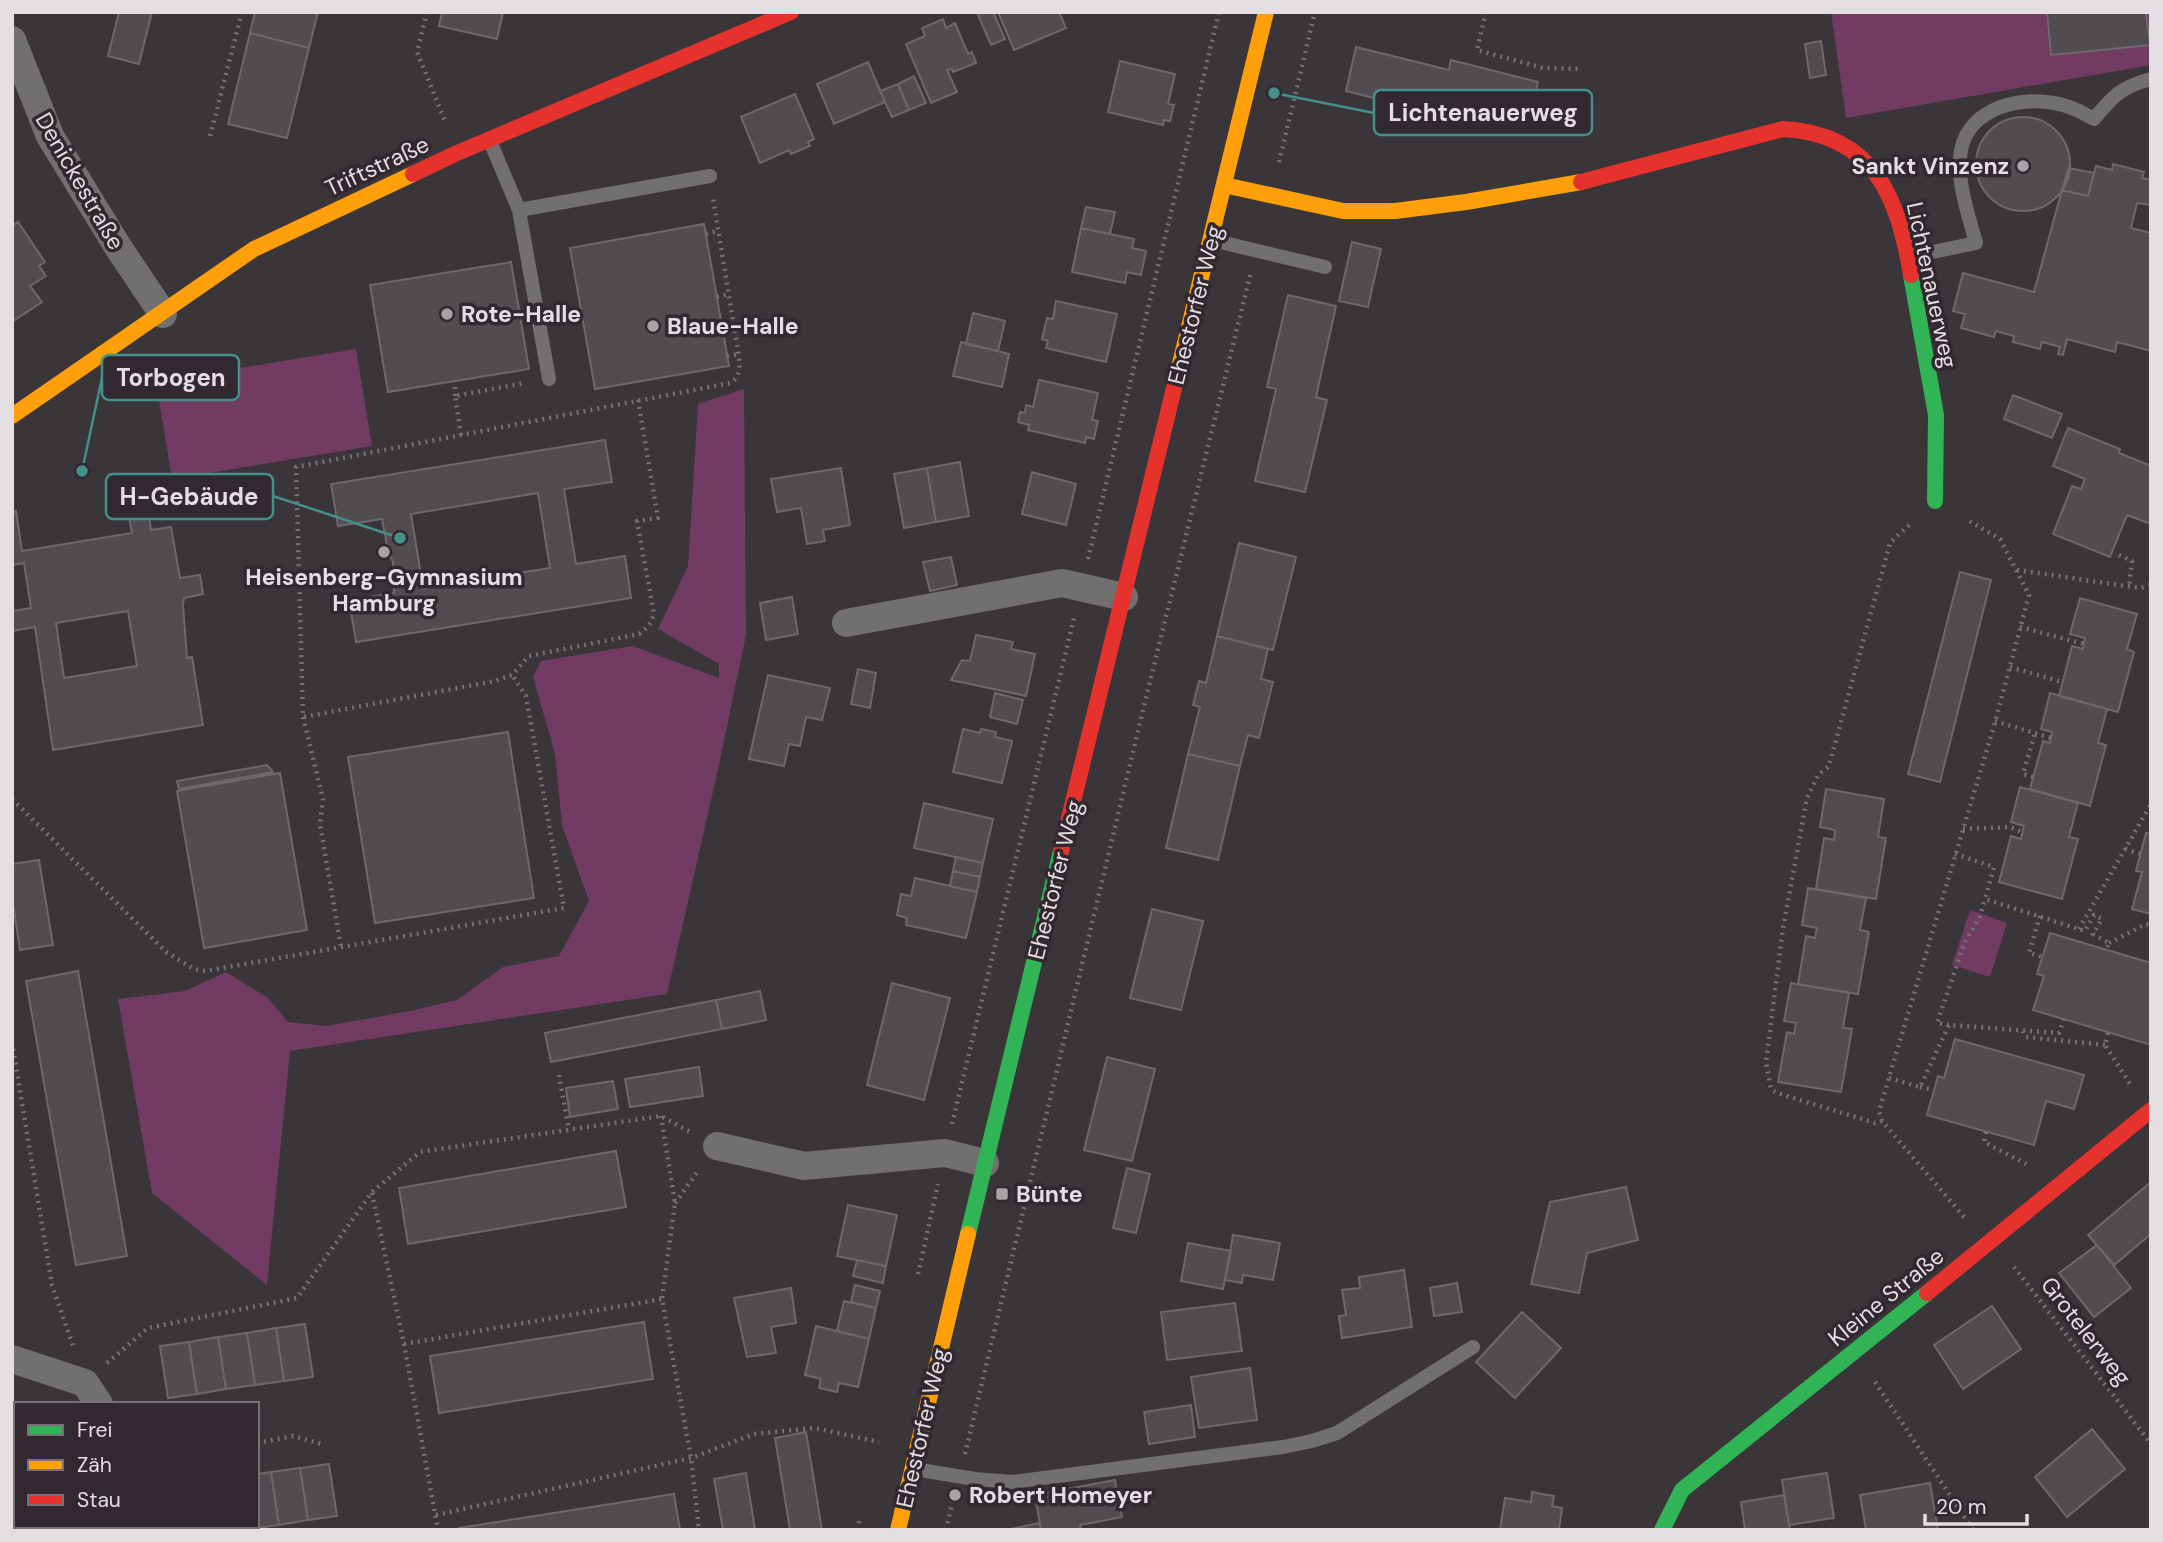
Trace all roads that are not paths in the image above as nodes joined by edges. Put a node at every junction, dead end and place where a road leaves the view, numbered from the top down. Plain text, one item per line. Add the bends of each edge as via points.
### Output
1 (791, 12) edge
2 (1266, 12) edge
3 (12, 40) edge
4 (2151, 79) edge
5 (490, 140) junction
6 (710, 176) road end
7 (1224, 184) junction
8 (519, 210) junction
9 (1210, 239) junction
10 (1907, 258) junction
11 (1325, 267) dead end
12 (163, 314) junction
13 (549, 379) road end
14 (12, 416) edge
15 (1935, 500) road end
16 (1124, 597) junction
17 (846, 623) dead end
18 (2150, 1111) edge
19 (717, 1146) road end
20 (985, 1163) junction
21 (1473, 1347) dead end
22 (12, 1359) edge
23 (92, 1393) edge
24 (913, 1469) junction
25 (898, 1530) edge
26 (1662, 1530) edge

1 - 5 street, Triftstraße
2 - 7 street, Ehestorfer Weg
3 - 12 street, Denickestraße via 50,136
4 - 10 lane via 2114,94 2094,119 2057,103 2016,102 1992,109 1966,132 1959,156 1976,243
5 - 8 lane
5 - 12 street, Triftstraße via 254,249
6 - 8 lane
7 - 9 street, Ehestorfer Weg
7 - 10 street, Lichtenauerweg via 1326,208 1395,211 1574,184 1783,128 1800,128 1840,144 1881,179 1894,202
8 - 13 lane
9 - 11 lane
9 - 16 street, Ehestorfer Weg
10 - 15 street, Lichtenauerweg via 1937,425
12 - 14 street, Triftstraße
16 - 17 street via 1062,583
16 - 20 street, Ehestorfer Weg
18 - 26 street, Kleine Straße via 1682,1490
19 - 20 street via 804,1166 945,1153
20 - 24 street, Ehestorfer Weg
21 - 24 lane via 1337,1433 1312,1441 1012,1482
22 - 23 street
24 - 25 street, Ehestorfer Weg

